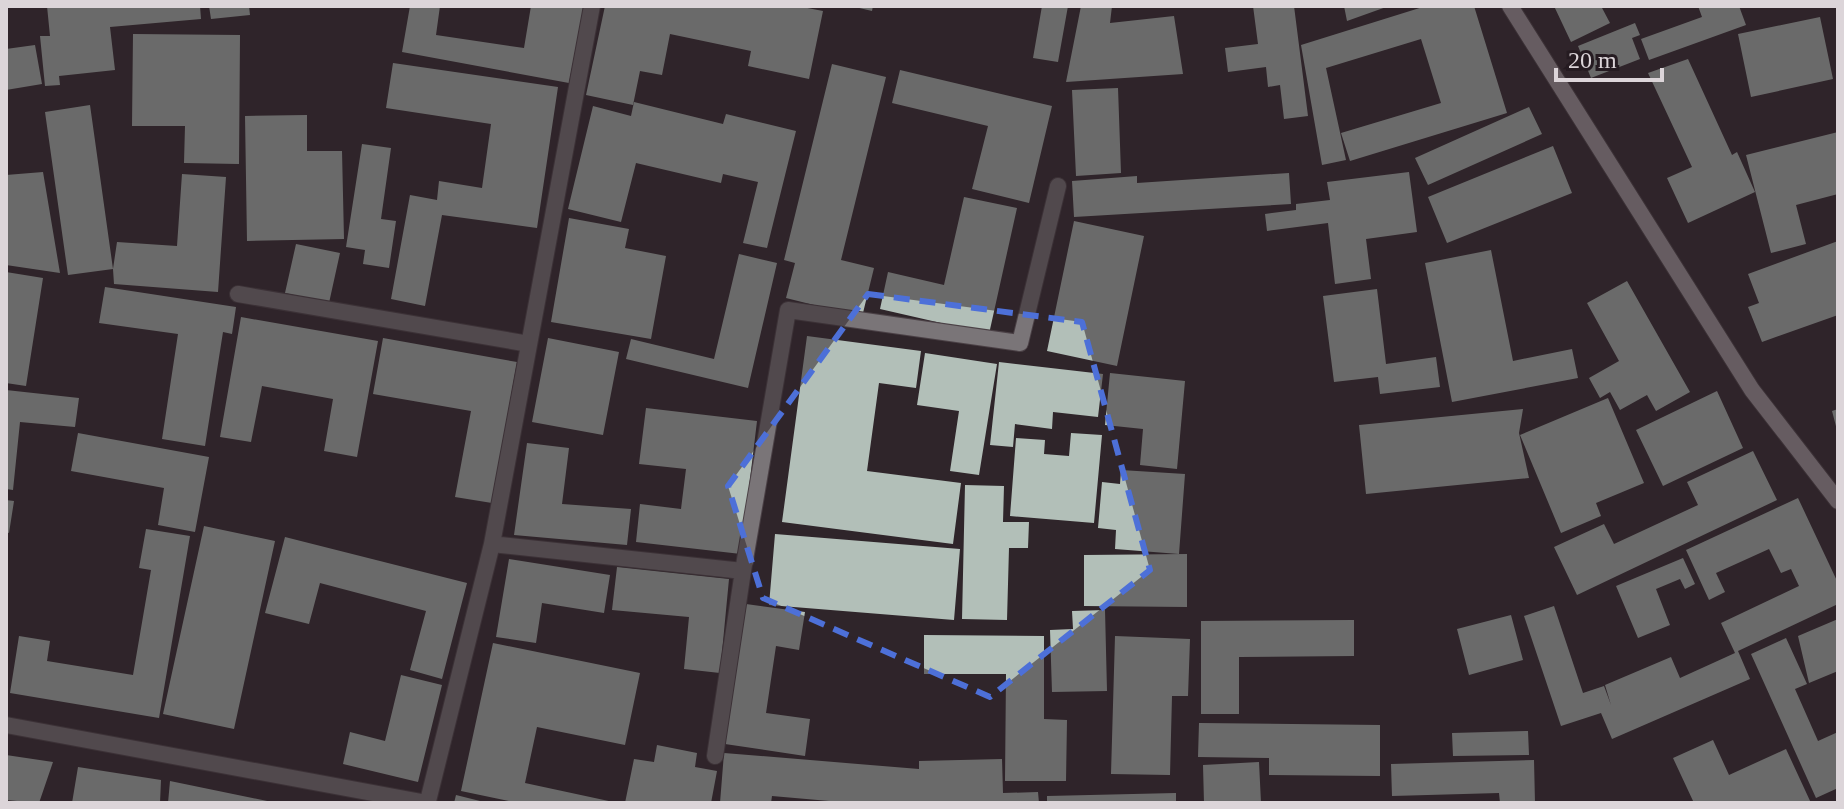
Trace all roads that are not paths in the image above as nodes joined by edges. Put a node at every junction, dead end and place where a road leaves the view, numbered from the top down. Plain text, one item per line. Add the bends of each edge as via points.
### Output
1 (592, 6) edge
2 (1510, 6) edge
3 (1058, 186) dead end
4 (238, 294) dead end
5 (529, 344) junction
6 (1838, 501) edge
7 (492, 544) junction
8 (743, 571) junction
9 (6, 725) edge
10 (715, 756) dead end
11 (428, 802) edge

1 - 5 street
2 - 6 main road via 1752,390
3 - 8 street via 1020,343 788,310
4 - 5 street
5 - 7 street
7 - 8 street
7 - 11 street
8 - 10 street
9 - 11 street

